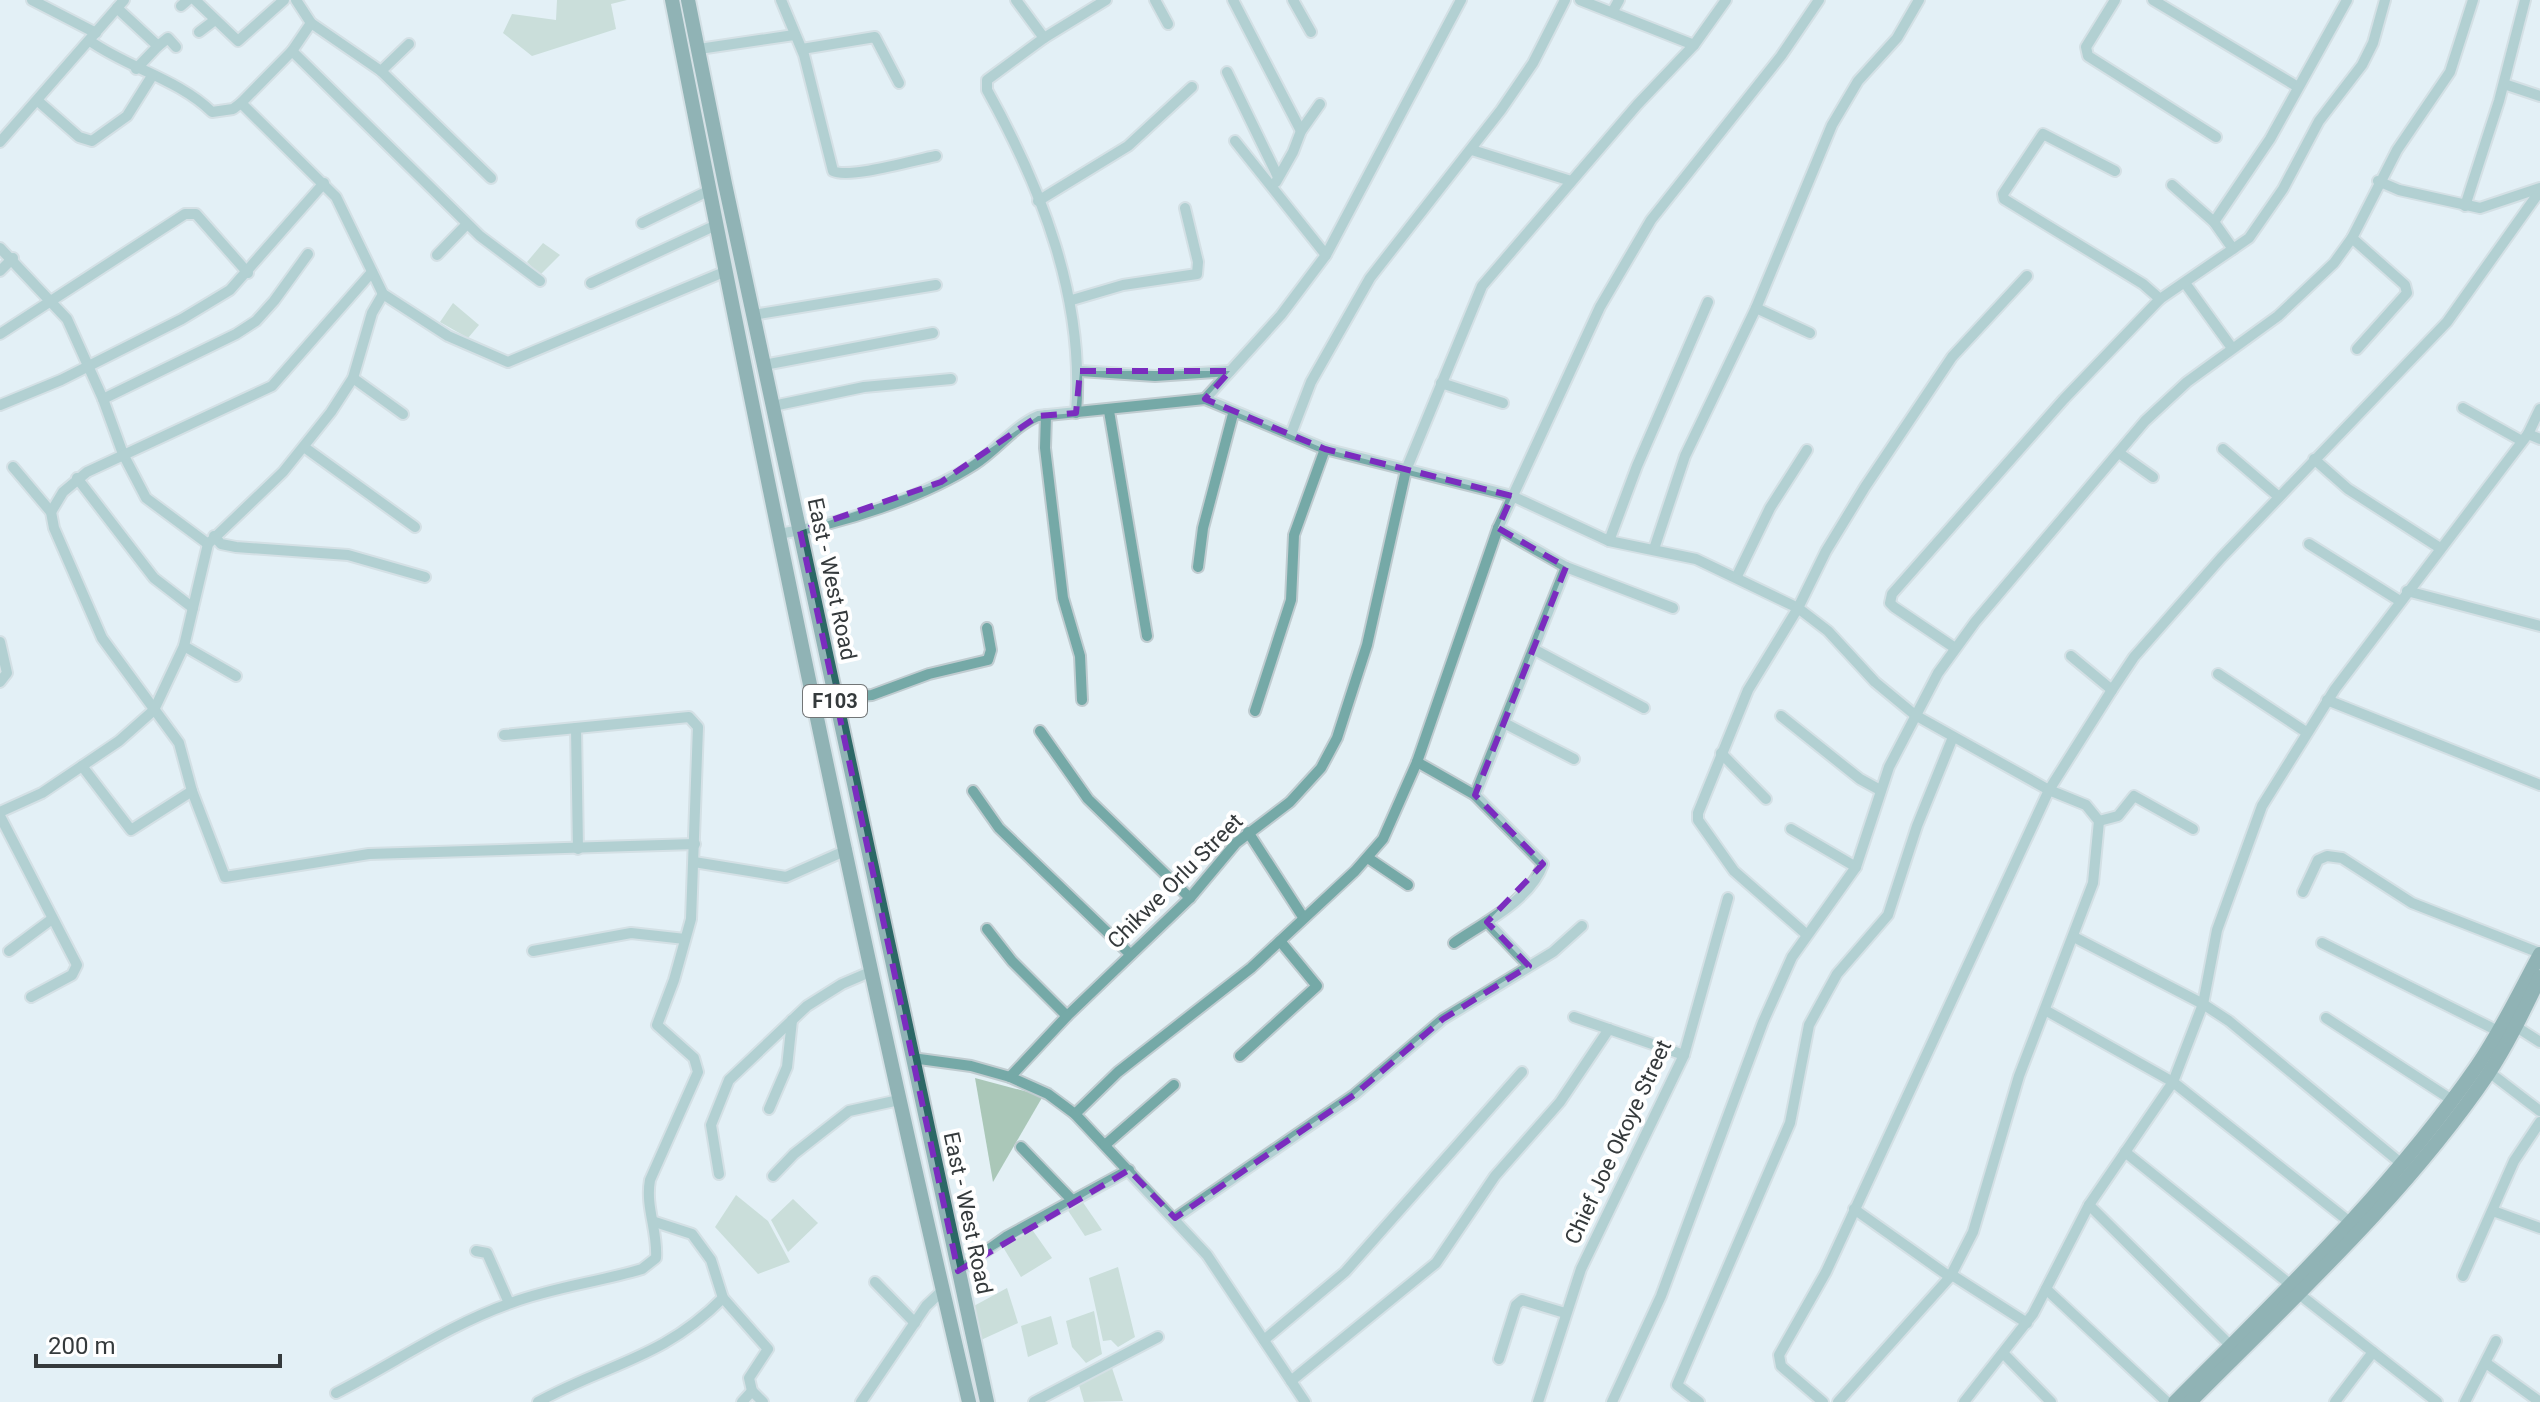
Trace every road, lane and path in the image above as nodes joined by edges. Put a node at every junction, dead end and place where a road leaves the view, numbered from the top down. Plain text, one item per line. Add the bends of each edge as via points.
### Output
1 (32, 0) edge
2 (195, 0) edge
3 (284, 0) edge
4 (296, 0) edge
5 (672, 0) edge
6 (688, 0) edge
7 (781, 0) edge
8 (1016, 0) edge
9 (1106, 0) edge
10 (1155, 0) edge
11 (1233, 0) edge
12 (1293, 0) edge
13 (1461, 0) edge
14 (1565, 0) edge
15 (1580, 0) edge
16 (1619, 0) edge
17 (1726, 0) edge
18 (1819, 0) edge
19 (1919, 0) edge
20 (2115, 0) edge
21 (2153, 0) edge
22 (2347, 0) edge
23 (2385, 0) edge
24 (2473, 0) edge
25 (2525, 0) edge
26 (120, 4) edge
27 (1613, 11) junction
28 (215, 20) junction
29 (311, 23) junction
30 (1168, 24) dead end
31 (199, 32) dead end
32 (1311, 32) dead end
33 (794, 35) junction
34 (93, 37) junction
35 (1044, 38) junction
36 (409, 44) dead end
37 (1694, 45) junction
38 (158, 46) junction
39 (176, 47) dead end
40 (699, 49) junction
41 (802, 49) junction
42 (292, 51) junction
43 (136, 69) junction
44 (381, 71) junction
45 (1227, 72) dead end
46 (152, 76) junction
47 (899, 83) dead end
48 (2504, 84) junction
49 (1192, 87) dead end
50 (2298, 87) junction
51 (2540, 96) edge
52 (38, 101) junction
53 (241, 103) junction
54 (1320, 104) dead end
55 (1301, 131) junction
56 (2216, 137) dead end
57 (1235, 141) dead end
58 (0, 142) edge
59 (1472, 150) junction
60 (936, 156) dead end
61 (2115, 171) dead end
62 (1278, 177) junction
63 (491, 178) dead end
64 (1571, 181) junction
65 (2378, 181) junction
66 (324, 183) junction
67 (2172, 185) dead end
68 (1273, 190) junction
69 (2540, 190) edge
70 (708, 191) junction
71 (1038, 201) junction
72 (2465, 206) junction
73 (1185, 208) dead end
74 (2214, 222) junction
75 (642, 223) dead end
76 (467, 224) junction
77 (714, 226) junction
78 (2352, 238) junction
79 (0, 248) edge
80 (2233, 249) junction
81 (308, 254) dead end
82 (437, 255) dead end
83 (1326, 255) junction
84 (13, 258) junction
85 (0, 271) edge
86 (372, 272) junction
87 (724, 272) junction
88 (248, 273) junction
89 (2027, 276) dead end
90 (540, 281) dead end
91 (591, 283) dead end
92 (2185, 283) junction
93 (936, 285) dead end
94 (383, 294) junction
95 (2160, 299) junction
96 (51, 300) junction
97 (1072, 300) junction
98 (1708, 302) dead end
99 (1756, 308) junction
100 (753, 315) junction
101 (933, 333) dead end
102 (1810, 333) dead end
103 (0, 334) edge
104 (2232, 348) junction
105 (2357, 349) dead end
106 (87, 364) junction
107 (764, 365) junction
108 (1080, 371) junction
109 (1230, 371) junction
110 (353, 378) junction
111 (951, 379) dead end
112 (1441, 383) junction
113 (103, 399) junction
114 (1205, 399) junction
115 (1503, 403) dead end
116 (0, 405) edge
117 (773, 406) junction
118 (2463, 408) dead end
119 (2540, 409) edge
120 (1109, 411) junction
121 (1076, 413) junction
122 (403, 414) dead end
123 (1233, 414) junction
124 (1046, 415) junction
125 (1291, 434) junction
126 (2525, 437) junction
127 (2540, 439) edge
128 (304, 447) junction
129 (1325, 449) junction
130 (2223, 449) dead end
131 (1807, 450) dead end
132 (2119, 453) junction
133 (123, 454) junction
134 (2314, 459) junction
135 (13, 467) dead end
136 (1406, 470) junction
137 (2153, 477) dead end
138 (77, 478) junction
139 (1512, 496) junction
140 (2279, 497) junction
141 (51, 512) junction
142 (415, 527) dead end
143 (1498, 528) junction
144 (800, 531) junction
145 (779, 534) junction
146 (211, 540) junction
147 (1609, 541) junction
148 (2309, 544) dead end
149 (2440, 548) junction
150 (1654, 549) junction
151 (1198, 567) dead end
152 (1566, 567) junction
153 (1737, 576) junction
154 (425, 577) dead end
155 (2404, 596) junction
156 (193, 608) junction
157 (1673, 608) dead end
158 (1798, 608) junction
159 (2540, 626) edge
160 (987, 628) dead end
161 (1147, 636) dead end
162 (0, 642) edge
163 (184, 646) junction
164 (1955, 648) junction
165 (1535, 650) junction
166 (2071, 656) dead end
167 (2218, 674) dead end
168 (236, 676) dead end
169 (0, 682) edge
170 (2112, 690) junction
171 (835, 698) junction
172 (1082, 700) dead end
173 (2327, 700) junction
174 (1644, 708) dead end
175 (154, 710) junction
176 (1255, 711) dead end
177 (1915, 715) junction
178 (1781, 716) dead end
179 (1506, 724) junction
180 (576, 728) junction
181 (1040, 731) dead end
182 (2306, 732) junction
183 (504, 735) dead end
184 (1953, 737) junction
185 (1721, 753) junction
186 (1574, 759) dead end
187 (1417, 762) junction
188 (82, 766) junction
189 (2540, 785) edge
190 (1880, 790) junction
191 (2049, 790) junction
192 (192, 791) junction
193 (973, 791) dead end
194 (1475, 795) junction
195 (1766, 799) dead end
196 (0, 814) edge
197 (2099, 821) junction
198 (1791, 829) dead end
199 (2193, 829) dead end
200 (1248, 832) junction
201 (695, 844) junction
202 (578, 849) junction
203 (847, 850) junction
204 (1368, 858) junction
205 (694, 862) junction
206 (1856, 867) junction
207 (1408, 885) dead end
208 (2303, 892) dead end
209 (1190, 898) junction
210 (1728, 898) dead end
211 (1303, 917) junction
212 (52, 919) junction
213 (1487, 922) junction
214 (1582, 926) dead end
215 (987, 929) dead end
216 (1806, 934) junction
217 (2074, 937) junction
218 (685, 939) junction
219 (1280, 941) junction
220 (1454, 943) dead end
221 (2322, 943) dead end
222 (9, 951) dead end
223 (533, 951) dead end
224 (1130, 954) junction
225 (2540, 954) edge
226 (1529, 966) junction
227 (870, 972) junction
228 (2540, 977) edge
229 (31, 997) dead end
230 (2203, 1004) junction
231 (2045, 1010) junction
232 (1067, 1016) junction
233 (1574, 1017) dead end
234 (2326, 1018) dead end
235 (792, 1020) junction
236 (2515, 1026) junction
237 (1609, 1029) junction
238 (2498, 1031) junction
239 (2540, 1042) edge
240 (1684, 1055) junction
241 (1240, 1056) dead end
242 (912, 1058) junction
243 (1522, 1072) dead end
244 (2489, 1072) junction
245 (1010, 1077) junction
246 (2173, 1082) junction
247 (1174, 1085) dead end
248 (899, 1100) junction
249 (2452, 1100) junction
250 (769, 1109) dead end
251 (2540, 1111) edge
252 (1075, 1114) junction
253 (2540, 1122) edge
254 (1105, 1145) junction
255 (1021, 1147) dead end
256 (2125, 1152) junction
257 (2402, 1164) junction
258 (1129, 1170) junction
259 (719, 1174) dead end
260 (773, 1176) dead end
261 (1071, 1199) junction
262 (2089, 1205) junction
263 (1854, 1209) junction
264 (2493, 1211) junction
265 (1175, 1218) junction
266 (655, 1222) junction
267 (2351, 1223) junction
268 (2540, 1228) edge
269 (476, 1251) dead end
270 (958, 1271) junction
271 (1951, 1276) junction
272 (2463, 1276) dead end
273 (875, 1282) dead end
274 (2046, 1289) junction
275 (943, 1290) junction
276 (2295, 1290) junction
277 (723, 1298) junction
278 (509, 1303) junction
279 (1565, 1313) junction
280 (915, 1323) junction
281 (2027, 1323) junction
282 (1158, 1337) dead end
283 (1264, 1340) junction
284 (2496, 1341) dead end
285 (2231, 1346) junction
286 (2373, 1352) junction
287 (2004, 1354) junction
288 (1499, 1359) dead end
289 (2486, 1363) junction
290 (1291, 1381) junction
291 (752, 1391) junction
292 (336, 1393) dead end
293 (1302, 1401) edge
294 (539, 1402) edge
295 (742, 1402) edge
296 (763, 1402) edge
297 (861, 1402) edge
298 (969, 1402) edge
299 (987, 1402) edge
300 (1034, 1402) edge
301 (1538, 1402) edge
302 (1612, 1402) edge
303 (1699, 1402) edge
304 (1823, 1402) edge
305 (1838, 1402) edge
306 (1964, 1402) edge
307 (2051, 1402) edge
308 (2167, 1402) edge
309 (2175, 1402) edge
310 (2190, 1402) edge
311 (2335, 1402) edge
312 (2437, 1402) edge
313 (2465, 1402) edge
314 (2540, 1402) edge

1 - 34 street
2 - 28 street
3 - 28 street via 238,41
4 - 29 street
5 - 70 main road, East - West Road / F103
6 - 40 main road, East - West Road / F103
7 - 33 street
8 - 35 street
9 - 35 street
10 - 30 street
11 - 55 street
12 - 32 street
13 - 83 street
14 - 59 street via 1533,63
15 - 27 street
16 - 27 street
17 - 37 street, Chikwe Orlu Street
18 - 139 street via 1651,220 1600,307
19 - 99 street via 1832,125
20 - 56 street via 2086,47 2088,56
21 - 50 street
22 - 50 street
23 - 80 street via 2362,65 2319,121 2264,218
24 - 65 street via 2450,72
25 - 48 street
26 - 34 street
26 - 38 street
27 - 37 street
28 - 31 street
29 - 42 street
29 - 44 street
33 - 40 street
33 - 41 street
34 - 43 street
34 - 52 street
35 - 71 street via 987,80
36 - 44 street
37 - 64 street, Chikwe Orlu Street
38 - 39 street via 168,38
38 - 43 street
40 - 100 main road, East - West Road / F103
41 - 47 street via 875,37
41 - 60 street via 833,171 848,173
42 - 53 street
42 - 76 street
43 - 46 street
44 - 63 street
45 - 62 street
46 - 52 street via 127,116 92,141 79,137
46 - 53 street via 195,96 212,112
48 - 51 street
48 - 72 street
49 - 71 street via 1128,146
50 - 74 street
52 - 58 street
53 - 66 street
54 - 55 street
55 - 62 street
57 - 68 street
59 - 64 street
59 - 125 street via 1370,278 1311,382
61 - 95 street via 2043,134 2004,199
62 - 68 street
64 - 112 street, Chikwe Orlu Street via 1482,286
65 - 72 street
65 - 78 street
66 - 86 street via 347,216
66 - 88 street
67 - 74 street
68 - 83 street
69 - 72 street via 2489,206
69 - 134 street via 2447,322
70 - 75 street
70 - 77 main road, East - West Road / F103
71 - 97 street
73 - 97 street via 1197,274 1123,285
74 - 80 street
76 - 82 street
76 - 90 street
77 - 87 main road, East - West Road / F103
77 - 91 street
78 - 104 street via 2296,301
78 - 105 street via 2405,285 2407,293
79 - 84 street
80 - 92 street
81 - 113 street via 256,321
83 - 109 street
84 - 85 street
84 - 96 street
86 - 94 street
86 - 133 street via 272,386
87 - 94 street via 508,362 448,336
87 - 145 main road, East - West Road / F103
88 - 96 street via 191,213
88 - 106 street via 209,304
89 - 158 street via 1944,368 1826,551
92 - 95 street
92 - 104 street
93 - 100 street
94 - 110 street
95 - 164 street via 1892,594 1894,607
96 - 103 street
96 - 106 street via 72,329
97 - 108 street
98 - 147 street
99 - 102 street
99 - 150 street via 1685,456
100 - 107 main road, East - West Road / F103
101 - 107 street
104 - 132 street via 2164,402
106 - 113 street
106 - 116 street
107 - 117 main road, East - West Road / F103
108 - 109 street via 1155,376
108 - 121 street
109 - 114 street
110 - 122 street
110 - 128 street
111 - 117 street via 864,387
112 - 115 street
112 - 136 street, Chikwe Orlu Street
113 - 133 street
114 - 120 street
114 - 123 street
117 - 144 main road, East - West Road / F103
118 - 126 street
119 - 126 street
120 - 121 street
120 - 161 street
121 - 124 street
123 - 125 street
123 - 151 street
124 - 144 street via 1027,420 993,452 941,482
124 - 172 street via 1045,448 1063,598 1080,656
125 - 129 street
126 - 127 street
126 - 149 street
128 - 142 street
128 - 146 street
129 - 136 street
129 - 176 street via 1294,535 1291,600
130 - 140 street
131 - 153 street via 1770,508
132 - 137 street
132 - 164 street
133 - 138 street
133 - 146 street via 146,498
134 - 140 street
134 - 149 street via 2348,489
135 - 141 street
136 - 139 street
136 - 200 street, Chikwe Orlu Street via 1367,645 1337,738 1304,789
138 - 141 street
138 - 156 street via 154,578
139 - 143 street
139 - 147 street
140 - 170 street via 2134,657
141 - 175 street via 102,638
143 - 152 street
143 - 187 street
144 - 145 street
144 - 171 main road, East - West Road / F103
145 - 203 main road, East - West Road / F103
146 - 154 street via 236,547 348,555
146 - 156 street
147 - 150 street
148 - 155 street
149 - 155 street
150 - 153 street
152 - 157 street
152 - 165 street
153 - 158 street
155 - 159 street
155 - 173 street
156 - 163 street
158 - 177 street
158 - 185 street via 1748,690
160 - 171 street via 988,660 872,695
162 - 169 street via 7,673
163 - 168 street
163 - 175 street
164 - 177 street
165 - 174 street
165 - 179 street
166 - 170 street
167 - 182 street
170 - 191 street
171 - 242 main road, East - West Road / F103
173 - 182 street
173 - 189 street
175 - 188 street
175 - 192 street via 179,743
177 - 184 street
177 - 190 street
178 - 190 street
179 - 186 street
179 - 194 street
180 - 183 street
180 - 201 street via 694,720
180 - 202 street
181 - 209 street via 1088,799
182 - 230 street via 2262,806 2217,930
184 - 191 street
184 - 303 street via 1888,915 1837,974 1809,1025 1790,1123 1677,1385
185 - 195 street
185 - 216 street via 1698,820 1734,871
187 - 194 street
187 - 204 street via 1395,816
188 - 192 street via 131,830
188 - 196 street
190 - 206 street
191 - 197 street via 2086,805
191 - 263 street
192 - 202 street via 220,870 229,879 369,854
193 - 224 street via 999,828
194 - 213 street via 1543,864 1539,874
196 - 212 street
197 - 199 street via 2118,816 2134,796
197 - 217 street via 2093,883
198 - 206 street
200 - 209 street, Chikwe Orlu Street
200 - 211 street
201 - 202 street
201 - 205 street
203 - 205 street via 786,877
203 - 227 main road, East - West Road / F103
204 - 207 street
204 - 211 street
205 - 218 street
206 - 216 street
208 - 225 street via 2318,860 2342,858 2412,903
209 - 224 street, Chikwe Orlu Street
210 - 240 street, Chief Joe Okoye Street
211 - 219 street
212 - 222 street
212 - 229 street via 72,952 76,971
213 - 220 street
213 - 226 street
214 - 226 street
215 - 232 street
216 - 302 street via 1763,1022 1661,1296
217 - 230 street
217 - 231 street
218 - 223 street via 631,933
218 - 266 street via 657,1025 694,1058 698,1072 650,1180 647,1195
219 - 241 street via 1317,986
219 - 252 street via 1118,1072
221 - 238 street
224 - 232 street, Chikwe Orlu Street
225 - 238 main road
226 - 265 street via 1443,1019 1354,1095
227 - 235 street via 822,995
227 - 248 main road, East - West Road / F103
228 - 236 main road
230 - 246 street
230 - 257 street
231 - 246 street
231 - 271 street via 2019,1076 1973,1232
232 - 245 street, Chikwe Orlu Street
233 - 237 street
234 - 249 street
235 - 250 street via 787,1067
235 - 259 street via 729,1080 711,1125
236 - 239 street
236 - 244 main road
237 - 240 street
237 - 290 street via 1560,1102 1495,1176 1436,1263
238 - 249 main road
240 - 279 street, Chief Joe Okoye Street
242 - 245 street
242 - 270 main road, East - West Road / F103
243 - 283 street via 1345,1272
244 - 251 street
244 - 276 main road via 2413,1169
245 - 252 street via 1048,1094
246 - 256 street
246 - 267 street
247 - 254 street
248 - 260 street via 849,1111
248 - 275 main road, East - West Road / F103
249 - 257 main road
252 - 254 street
253 - 264 street via 2514,1161
254 - 258 street
255 - 261 street
256 - 262 street
256 - 276 street
257 - 267 main road
258 - 261 street
258 - 265 street
261 - 270 street
262 - 274 street
262 - 285 street
263 - 271 street
263 - 304 street via 1778,1360
264 - 268 street
264 - 272 street
265 - 283 street via 1207,1255
266 - 277 street via 692,1234 711,1260
266 - 278 street via 656,1258 642,1269
267 - 276 main road
269 - 278 street via 487,1253
270 - 299 main road, East - West Road / F103
271 - 281 street
271 - 305 street
273 - 280 street
274 - 281 street
274 - 308 street
275 - 280 street
275 - 298 main road, East - West Road / F103
276 - 285 main road
276 - 286 street
276 - 310 main road
277 - 291 street via 768,1349 749,1378
277 - 294 street via 655,1351
278 - 292 street via 418,1345 401,1360
279 - 288 street via 1522,1300
279 - 301 street, Chief Joe Okoye Street
280 - 297 street
281 - 287 street
282 - 300 street
283 - 290 street
284 - 289 street
285 - 309 main road
286 - 311 street
286 - 312 street
287 - 306 street
287 - 307 street
289 - 313 street
289 - 314 street
290 - 293 street
291 - 295 street
291 - 296 street

